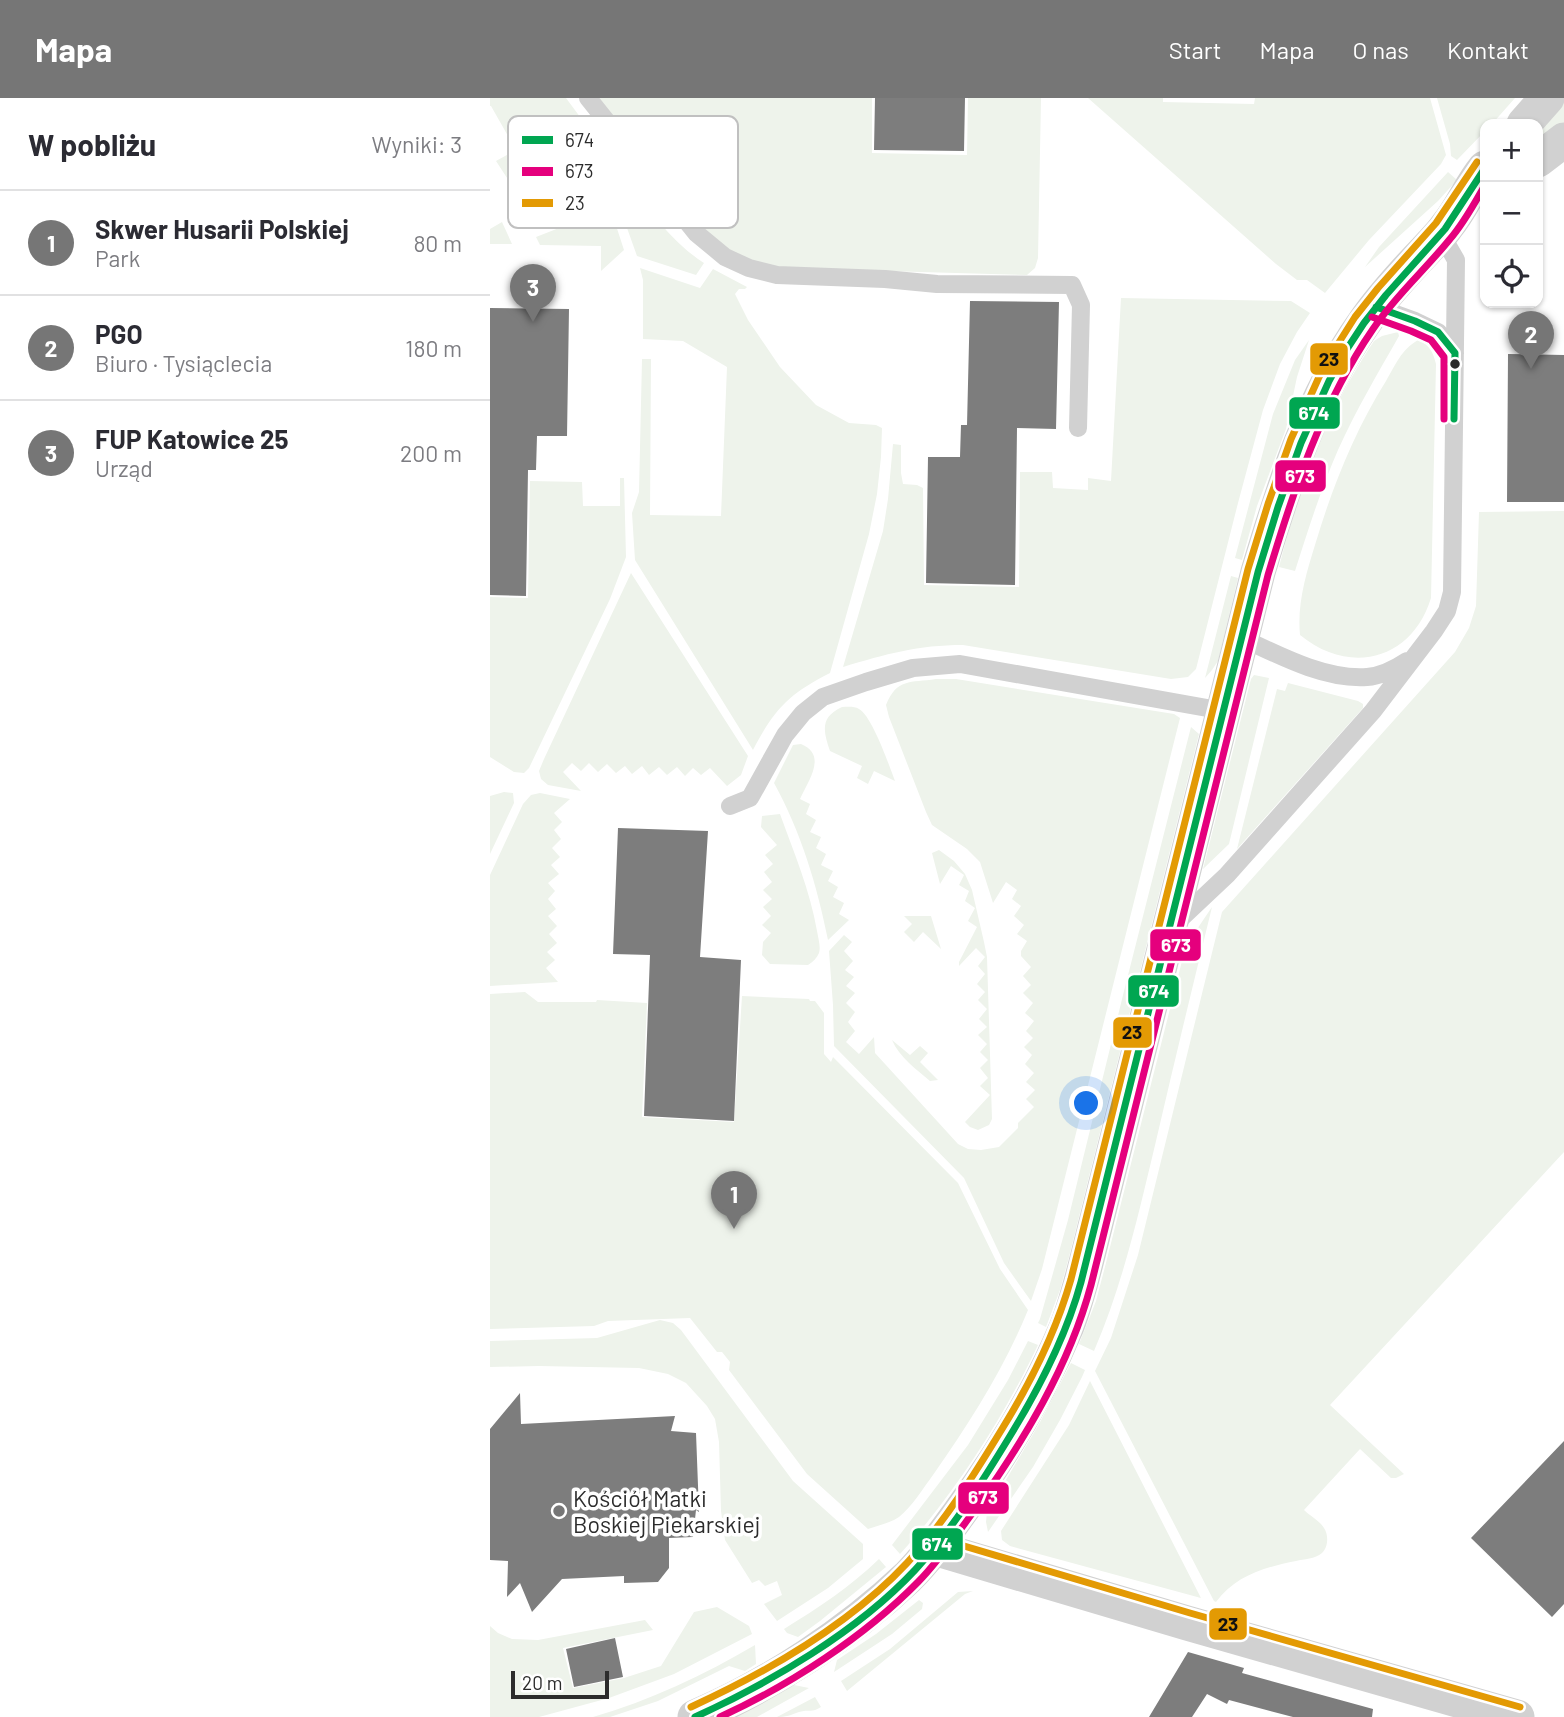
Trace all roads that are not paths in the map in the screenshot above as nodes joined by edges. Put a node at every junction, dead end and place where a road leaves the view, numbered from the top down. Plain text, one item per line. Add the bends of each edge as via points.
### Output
1 (587, 98) edge
2 (1546, 98) edge
3 (602, 116) edge
4 (1528, 119) edge
5 (1564, 140) edge
6 (1543, 156) edge
7 (1480, 174) edge
8 (1480, 205) edge
9 (692, 228) edge
10 (1444, 230) junction
11 (1376, 307) junction
12 (1455, 354) junction
13 (1078, 428) dead end
14 (1242, 638) junction
15 (1416, 655) junction
16 (1224, 711) junction
17 (730, 806) dead end
18 (1171, 927) junction
19 (934, 1548) junction
20 (695, 1717) edge
21 (1517, 1717) edge

1 - 3 lane
2 - 4 street
5 - 6 street
7 - 10 street
8 - 10 street
9 - 13 lane via 726,257 777,275 937,284 1072,285 1081,305
10 - 11 street
10 - 12 lane via 1456,260
11 - 12 lane via 1438,332
11 - 14 street via 1332,374 1303,435 1276,510
12 - 15 lane via 1452,592 1447,611
14 - 15 lane via 1284,658 1345,677 1381,674
14 - 16 street
15 - 18 lane via 1373,711 1237,865
16 - 17 lane via 960,664 913,668 823,697 785,735 750,798
16 - 18 street
18 - 19 street via 1068,1324 1009,1438
19 - 20 street via 858,1620 799,1661
19 - 21 street

